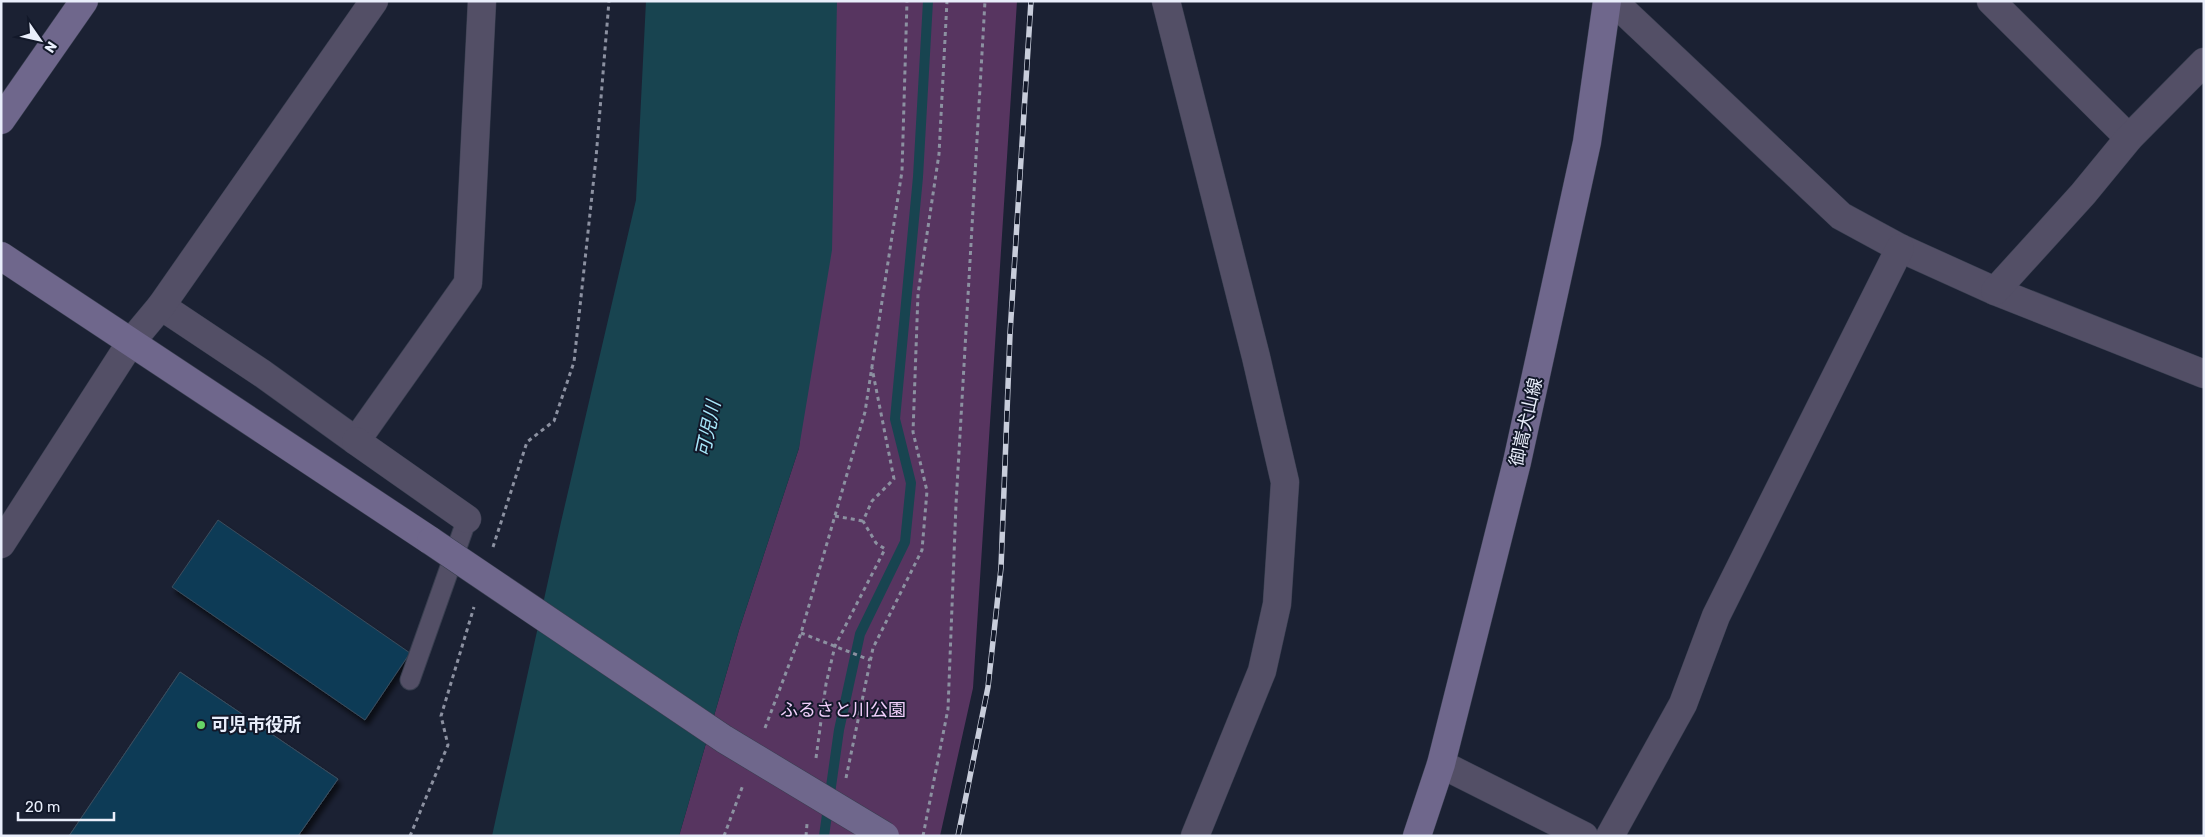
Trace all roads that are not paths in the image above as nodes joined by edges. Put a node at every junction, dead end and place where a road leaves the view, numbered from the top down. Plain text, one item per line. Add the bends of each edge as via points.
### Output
1 (84, 1) edge
2 (374, 1) edge
3 (482, 1) edge
4 (1166, 1) edge
5 (1606, 1) edge
6 (1613, 1) edge
7 (1991, 1) edge
8 (2204, 62) edge
9 (1, 120) edge
10 (2129, 138) junction
11 (1900, 248) junction
12 (1, 256) edge
13 (1995, 291) junction
14 (161, 306) junction
15 (131, 342) junction
16 (2204, 374) edge
17 (356, 441) junction
18 (467, 519) joint
19 (1, 544) edge
20 (410, 680) dead end
21 (1441, 764) junction
22 (885, 836) edge
23 (1195, 836) edge
24 (1417, 836) edge
25 (1584, 836) edge
26 (1610, 836) edge

1 - 9 street
2 - 14 street
3 - 17 street via 468,283
4 - 23 street via 1285,482 1277,604 1262,671
5 - 21 street, 御嵩犬山線 via 1587,142 1565,251 1517,462
6 - 11 street via 1841,216
7 - 10 street
8 - 10 street
10 - 13 street
11 - 13 street
11 - 26 street via 1716,616 1683,704
12 - 15 street
13 - 16 street
14 - 15 street
14 - 17 street
15 - 19 street
15 - 22 street, bridge via 724,739
17 - 18 street
18 - 20 lane
21 - 24 street, 御嵩犬山線
21 - 25 street

